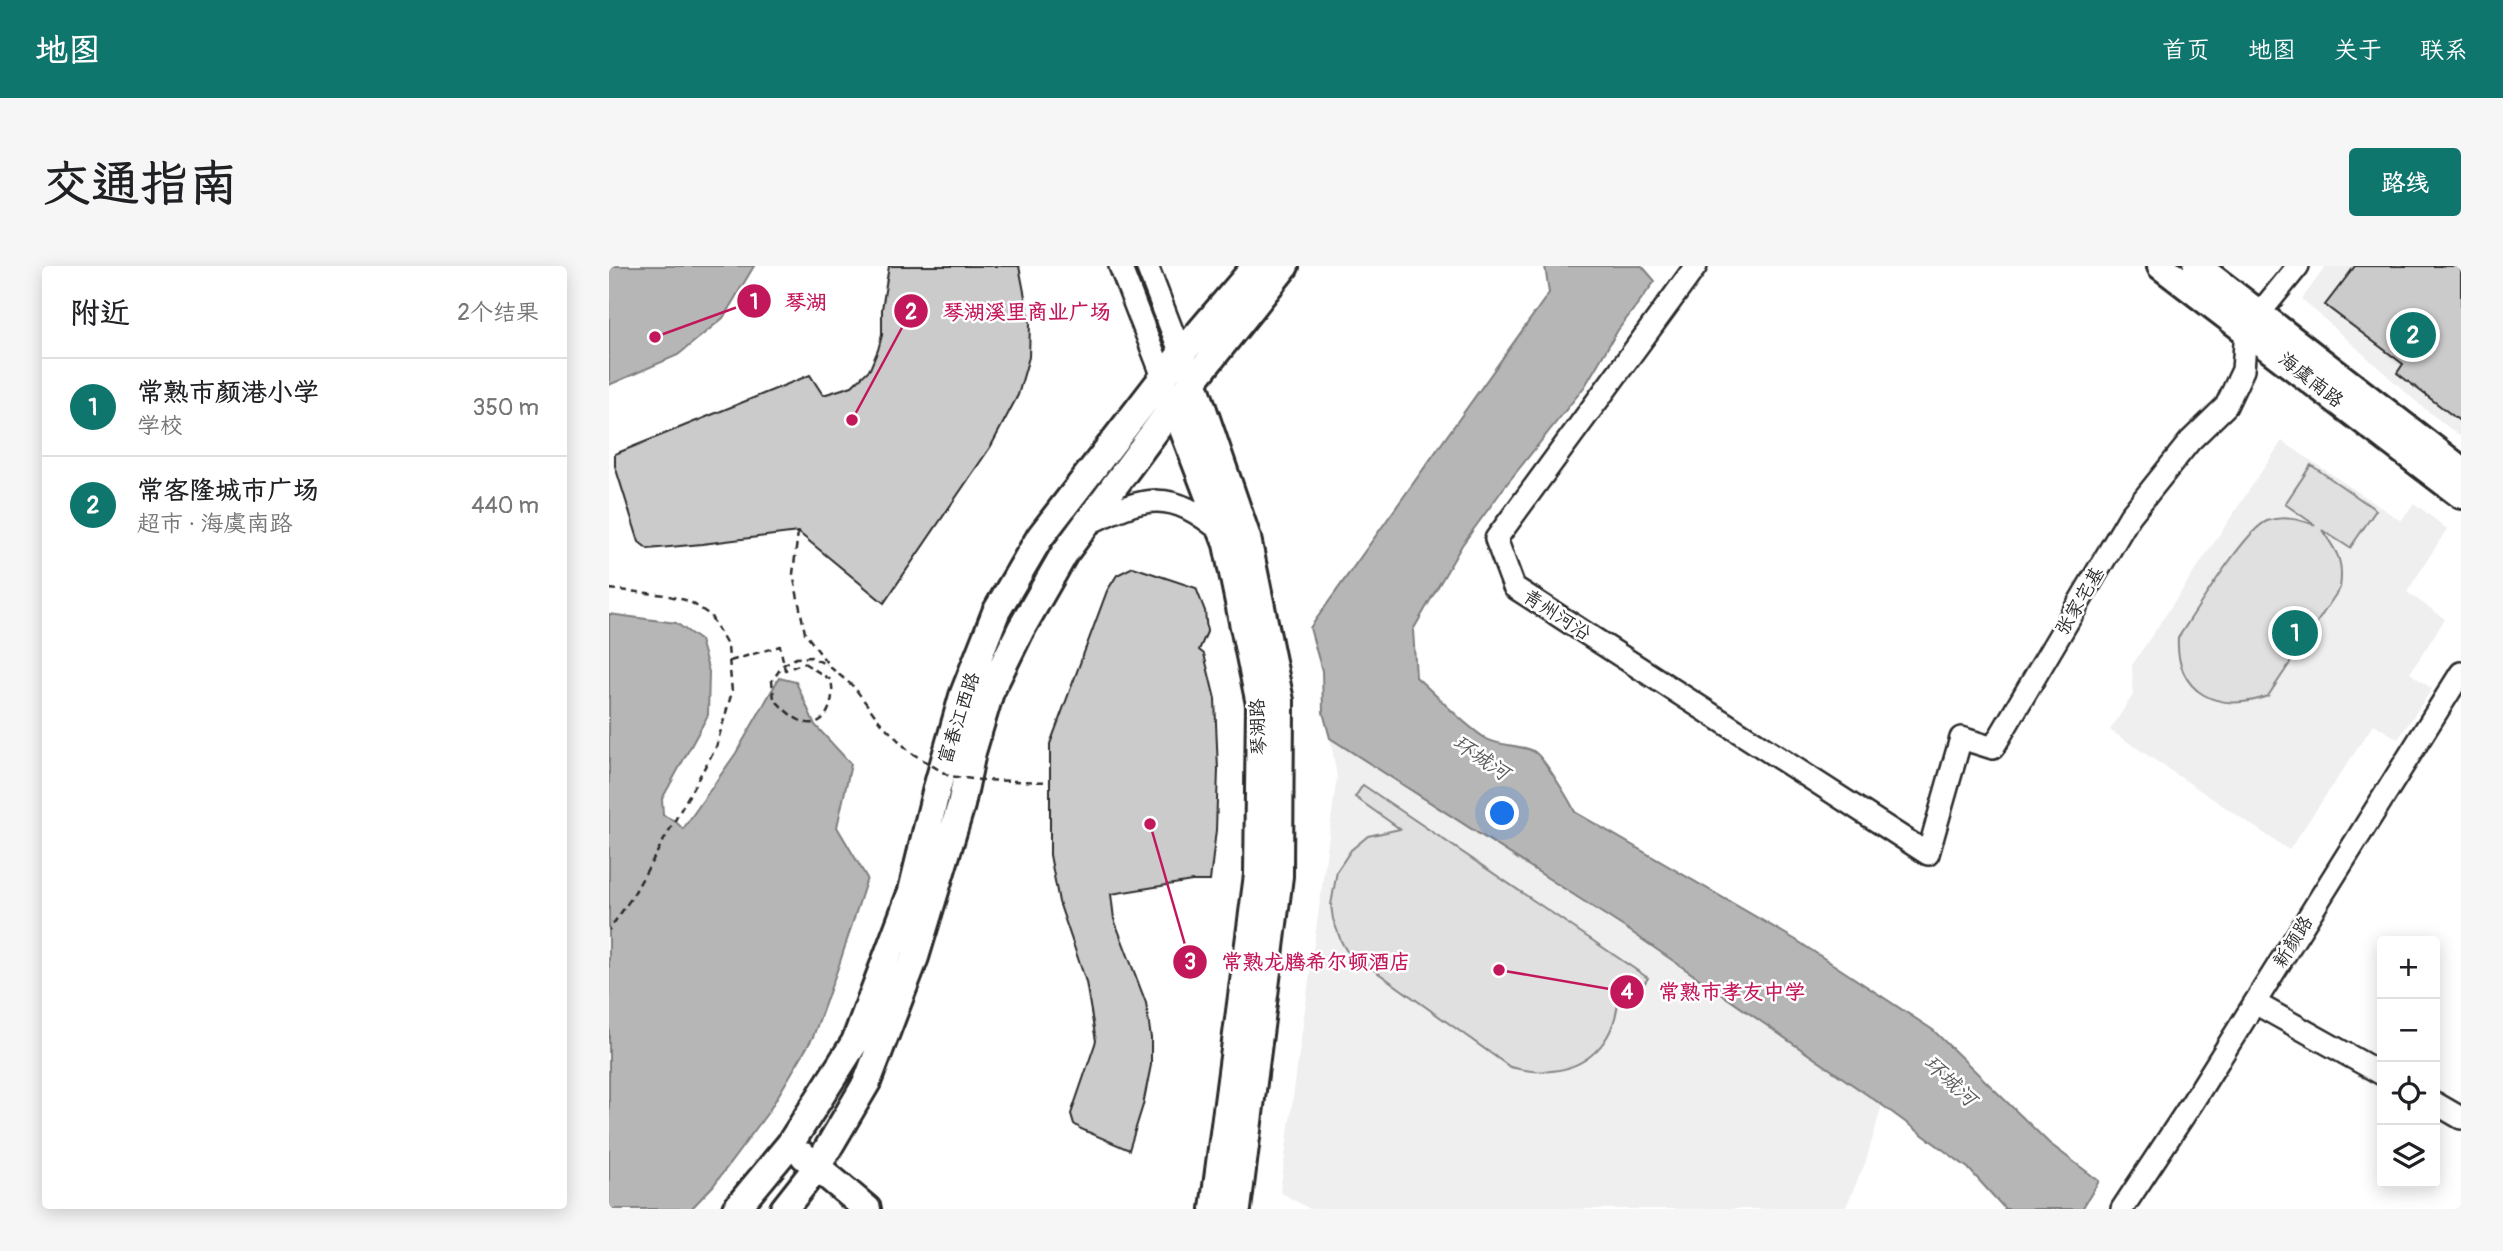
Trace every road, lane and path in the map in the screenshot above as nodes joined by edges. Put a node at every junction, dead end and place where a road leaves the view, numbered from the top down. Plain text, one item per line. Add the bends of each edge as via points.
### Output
1 (1120, 266) edge
2 (1147, 266) edge
3 (1256, 266) edge
4 (1285, 266) edge
5 (1696, 266) edge
6 (2161, 266) edge
7 (2197, 266) edge
8 (2298, 266) edge
9 (2253, 322) junction
10 (1181, 354) junction
11 (1163, 377) junction
12 (1194, 380) junction
13 (1175, 404) junction
14 (2461, 470) edge
15 (2461, 495) edge
16 (1086, 525) junction
17 (798, 531) dead end
18 (1223, 534) junction
19 (609, 589) edge
20 (729, 662) junction
21 (830, 667) junction
22 (2461, 673) edge
23 (1050, 782) dead end
24 (1928, 854) joint
25 (609, 930) edge
26 (2255, 1003) junction
27 (2377, 1071) edge
28 (2440, 1106) edge
29 (2461, 1118) edge
30 (790, 1144) junction
31 (817, 1167) junction
32 (766, 1175) junction
33 (794, 1206) edge
34 (736, 1209) edge
35 (867, 1209) edge
36 (1214, 1209) edge
37 (1237, 1209) edge
38 (2122, 1209) edge

1 - 11 street, 琴湖路
2 - 10 street, 琴湖路
3 - 10 main road, 富春江西路
4 - 12 main road, 富春江西路
5 - 24 street, 青州河沿 via 1496,539 1514,587
6 - 9 main road, 海虞南路
7 - 9 main road, 海虞南路
8 - 9 street
9 - 14 main road, 海虞南路
9 - 15 main road, 海虞南路
9 - 24 street, 张家宅基 via 2243,370 2226,405 2190,441 2130,516 1993,748 1961,738
10 - 11 main road, 富春江西路
10 - 12 main road, 琴湖路
11 - 13 main road, 琴湖路
11 - 30 main road, 富春江西路 via 1039,537 996,612 963,696 912,891 884,969 855,1042
12 - 13 main road, 富春江西路
12 - 37 main road, 琴湖路 via 1247,538 1280,701 1279,876
13 - 16 main road, 富春江西路
13 - 18 main road, 琴湖路
16 - 18 street via 1127,505 1159,499 1203,516
16 - 31 main road, 富春江西路 via 1045,586 990,692 915,957 867,1082
17 - 21 path, bridge via 793,574 798,605 806,633
18 - 36 main road, 琴湖路 via 1260,704 1258,875
19 - 20 path via 689,601 709,615 728,647
20 - 21 path, bridge via 780,646 785,670 804,663 831,680 832,704 824,717 802,722 774,699 772,681 783,665 796,657 811,657
20 - 25 path via 732,692 716,747
21 - 23 path, bridge via 854,687 910,752 949,776
22 - 26 street, 新颜路
26 - 27 street
26 - 38 street, 新颜路
28 - 29 street
30 - 31 main road
30 - 32 main road, 富春江西路
31 - 33 main road, 富春江西路
31 - 35 main road
32 - 33 main road
32 - 34 main road, 富春江西路

